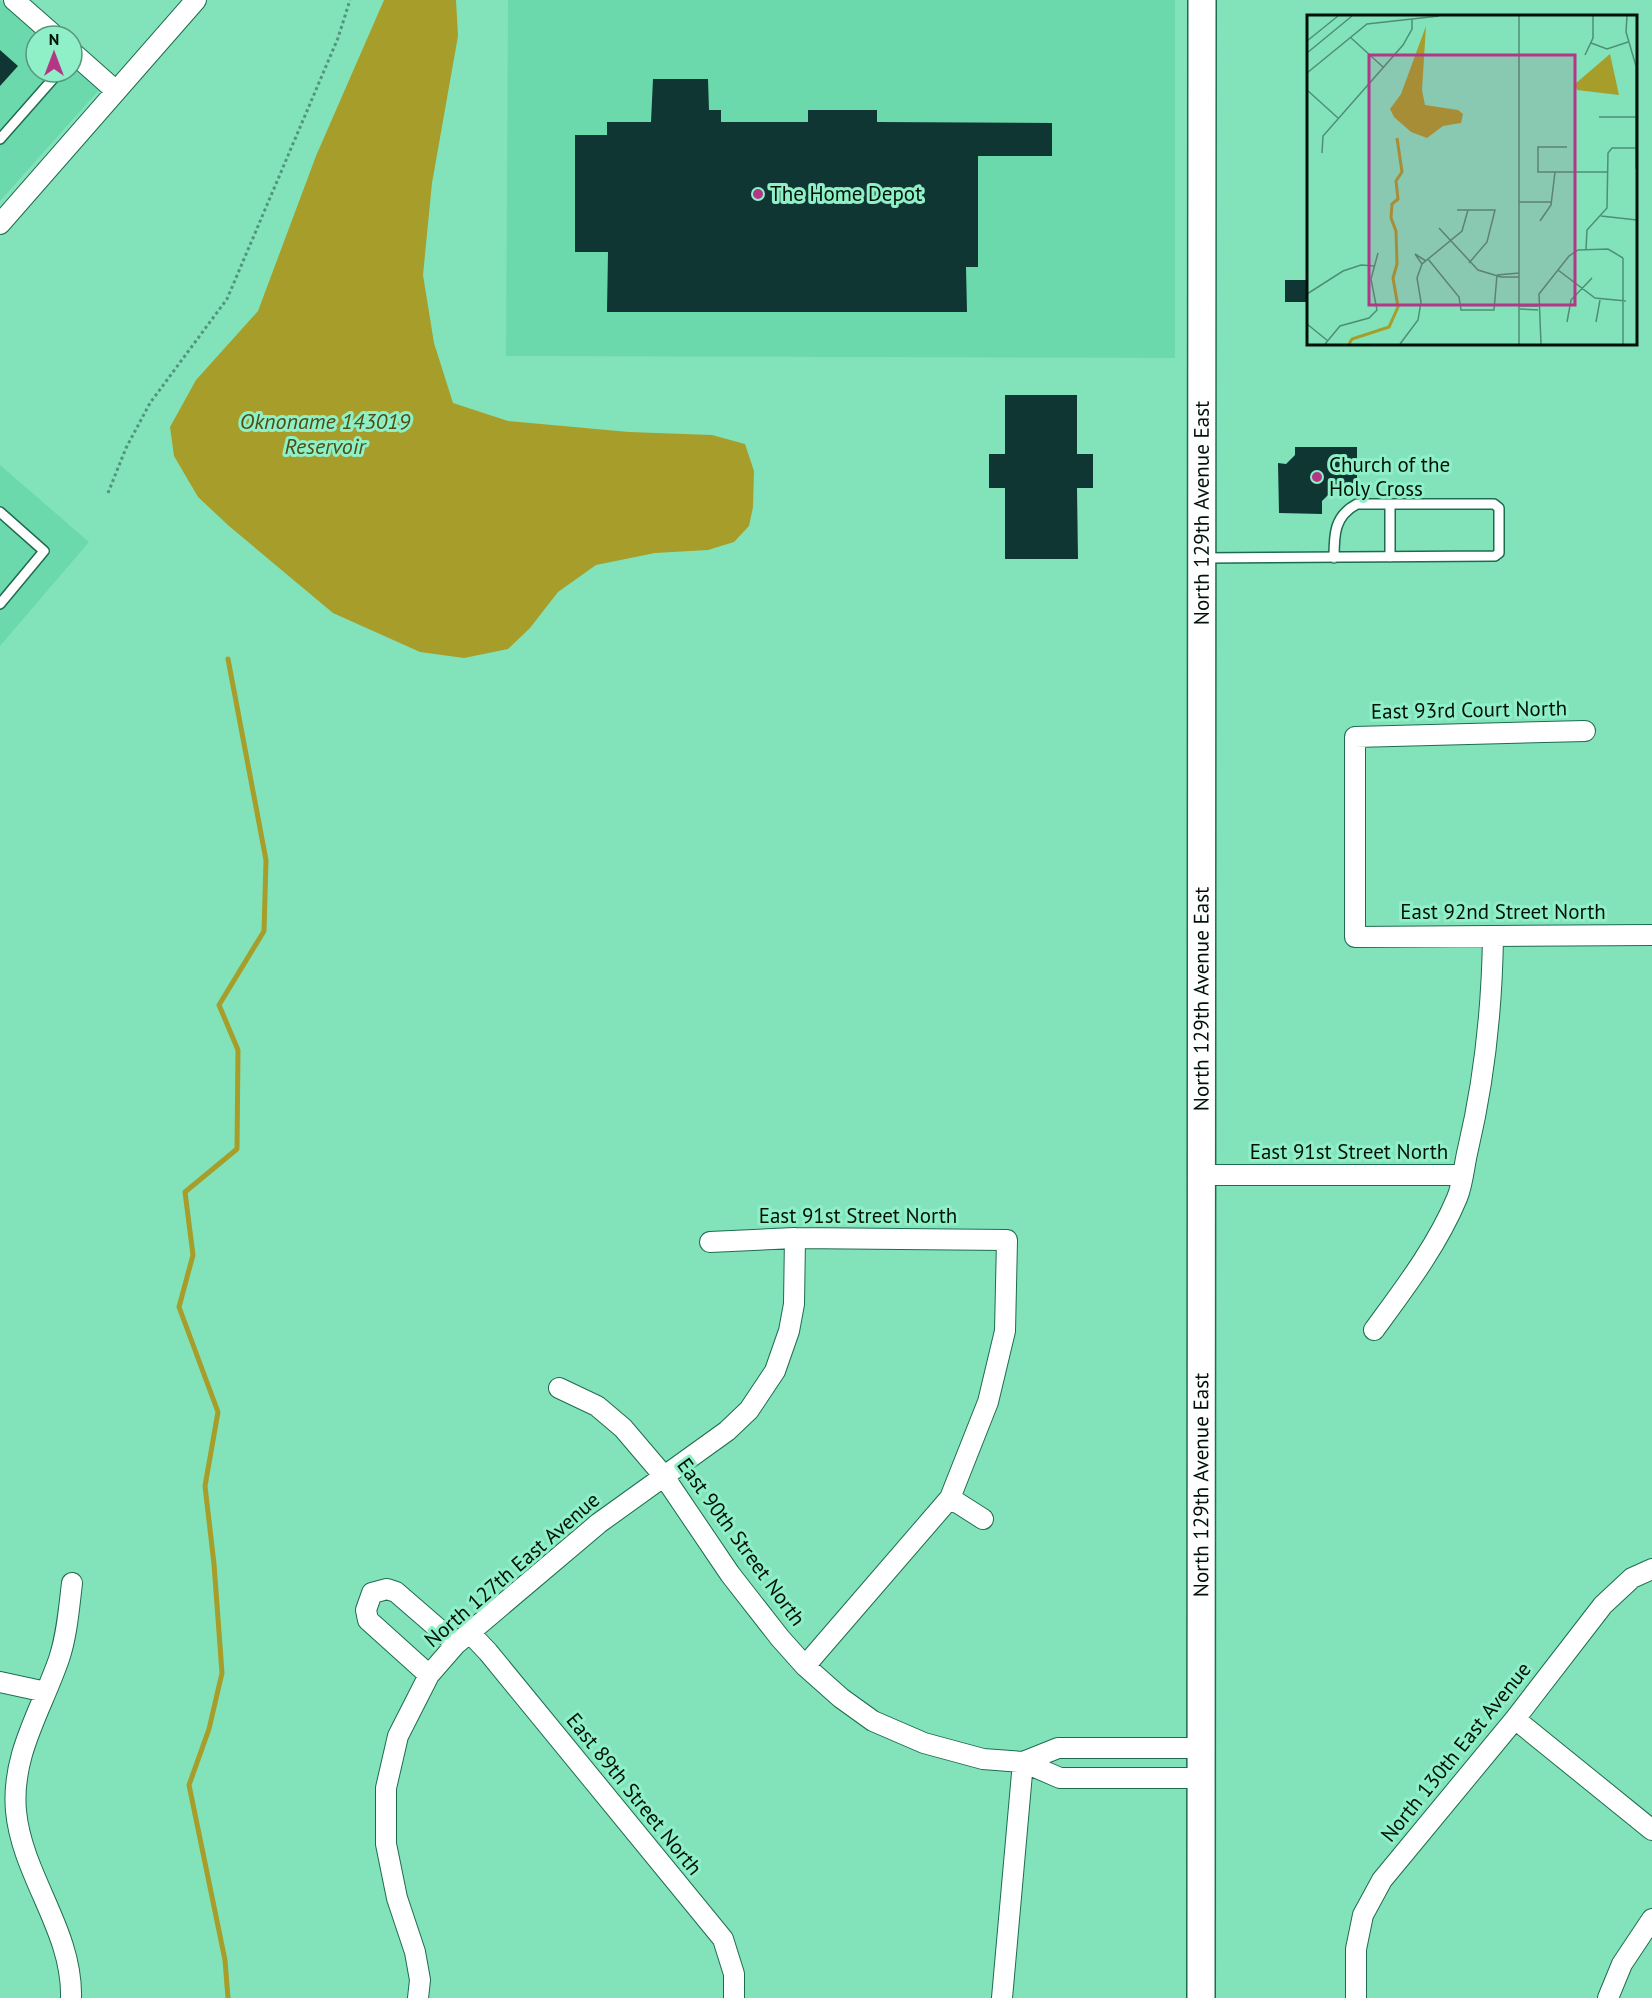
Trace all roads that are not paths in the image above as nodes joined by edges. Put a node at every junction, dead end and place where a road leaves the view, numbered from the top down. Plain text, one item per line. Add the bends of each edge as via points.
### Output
1 (14, 0) edge
2 (196, 0) edge
3 (1202, 0) edge
4 (41, 24) edge
5 (84, 63) edge
6 (48, 84) edge
7 (116, 91) junction
8 (0, 139) edge
9 (0, 224) edge
10 (1390, 504) junction
11 (0, 512) edge
12 (1202, 558) junction
13 (1334, 558) junction
14 (1390, 558) junction
15 (0, 604) edge
16 (1585, 731) dead end
17 (1652, 935) edge
18 (1493, 936) junction
19 (1355, 937) joint
20 (1201, 1175) junction
21 (1462, 1175) junction
22 (795, 1238) junction
23 (710, 1242) dead end
24 (1374, 1330) dead end
25 (559, 1388) dead end
26 (663, 1475) junction
27 (950, 1498) junction
28 (983, 1519) dead end
29 (1652, 1569) edge
30 (72, 1583) dead end
31 (463, 1639) junction
32 (806, 1666) junction
33 (429, 1675) junction
34 (0, 1682) edge
35 (46, 1692) junction
36 (1515, 1719) junction
37 (1200, 1748) junction
38 (1023, 1762) junction
39 (1200, 1778) junction
40 (1652, 1830) edge
41 (1652, 1919) edge
42 (70, 1998) edge
43 (418, 1998) edge
44 (734, 1998) edge
45 (1002, 1998) edge
46 (1201, 1998) edge
47 (1356, 1998) edge
48 (1608, 1998) edge

1 - 4 street
2 - 7 street
3 - 12 main road, North 129th Avenue East
5 - 7 street
6 - 8 lane
7 - 9 street
10 - 13 lane via 1357,504 1346,510 1334,533
10 - 14 lane
10 - 14 lane via 1494,504 1499,508 1500,523 1499,553 1495,556
11 - 15 lane via 44,551
12 - 13 lane
12 - 20 main road, North 129th Avenue East
13 - 14 lane
16 - 19 street, East 93rd Court North via 1355,736
17 - 18 street, East 92nd Street North
18 - 19 street, East 92nd Street North
18 - 21 street via 1491,1013 1478,1105
20 - 21 street, East 91st Street North
20 - 37 main road, North 129th Avenue East
21 - 24 street via 1458,1196 1444,1224
22 - 23 street, East 91st Street North
22 - 26 street, North 127th East Avenue via 794,1304 775,1371 749,1410 727,1431
22 - 27 street, East 91st Street North via 1007,1240 1005,1331 988,1402
25 - 26 street, East 90th Street North via 597,1406 623,1428
26 - 31 street, North 127th East Avenue via 599,1523
26 - 32 street, East 90th Street North via 730,1574
27 - 28 street
27 - 32 street
29 - 36 street, North 130th East Avenue via 1632,1578 1604,1605
30 - 35 street via 65,1636
31 - 33 street, North 127th East Avenue
31 - 33 street, East 89th Street North via 396,1592 387,1589 372,1593 366,1610 368,1620
31 - 44 street, East 89th Street North via 488,1652 723,1939 734,1974
32 - 38 street, East 90th Street North via 873,1721 924,1743 973,1756
33 - 43 street, North 127th East Avenue via 398,1736 386,1788 385,1815 391,1875 416,1952
34 - 35 street
35 - 42 street via 20,1754 16,1812 21,1836 68,1962
36 - 40 street
36 - 47 street, North 130th East Avenue via 1382,1880 1364,1916 1356,1949
37 - 38 street, East 90th Street North via 1058,1748
37 - 39 main road, North 129th Avenue East
38 - 39 street, East 90th Street North via 1060,1778
38 - 45 street
39 - 46 main road, North 129th Avenue East
41 - 48 street via 1622,1964

